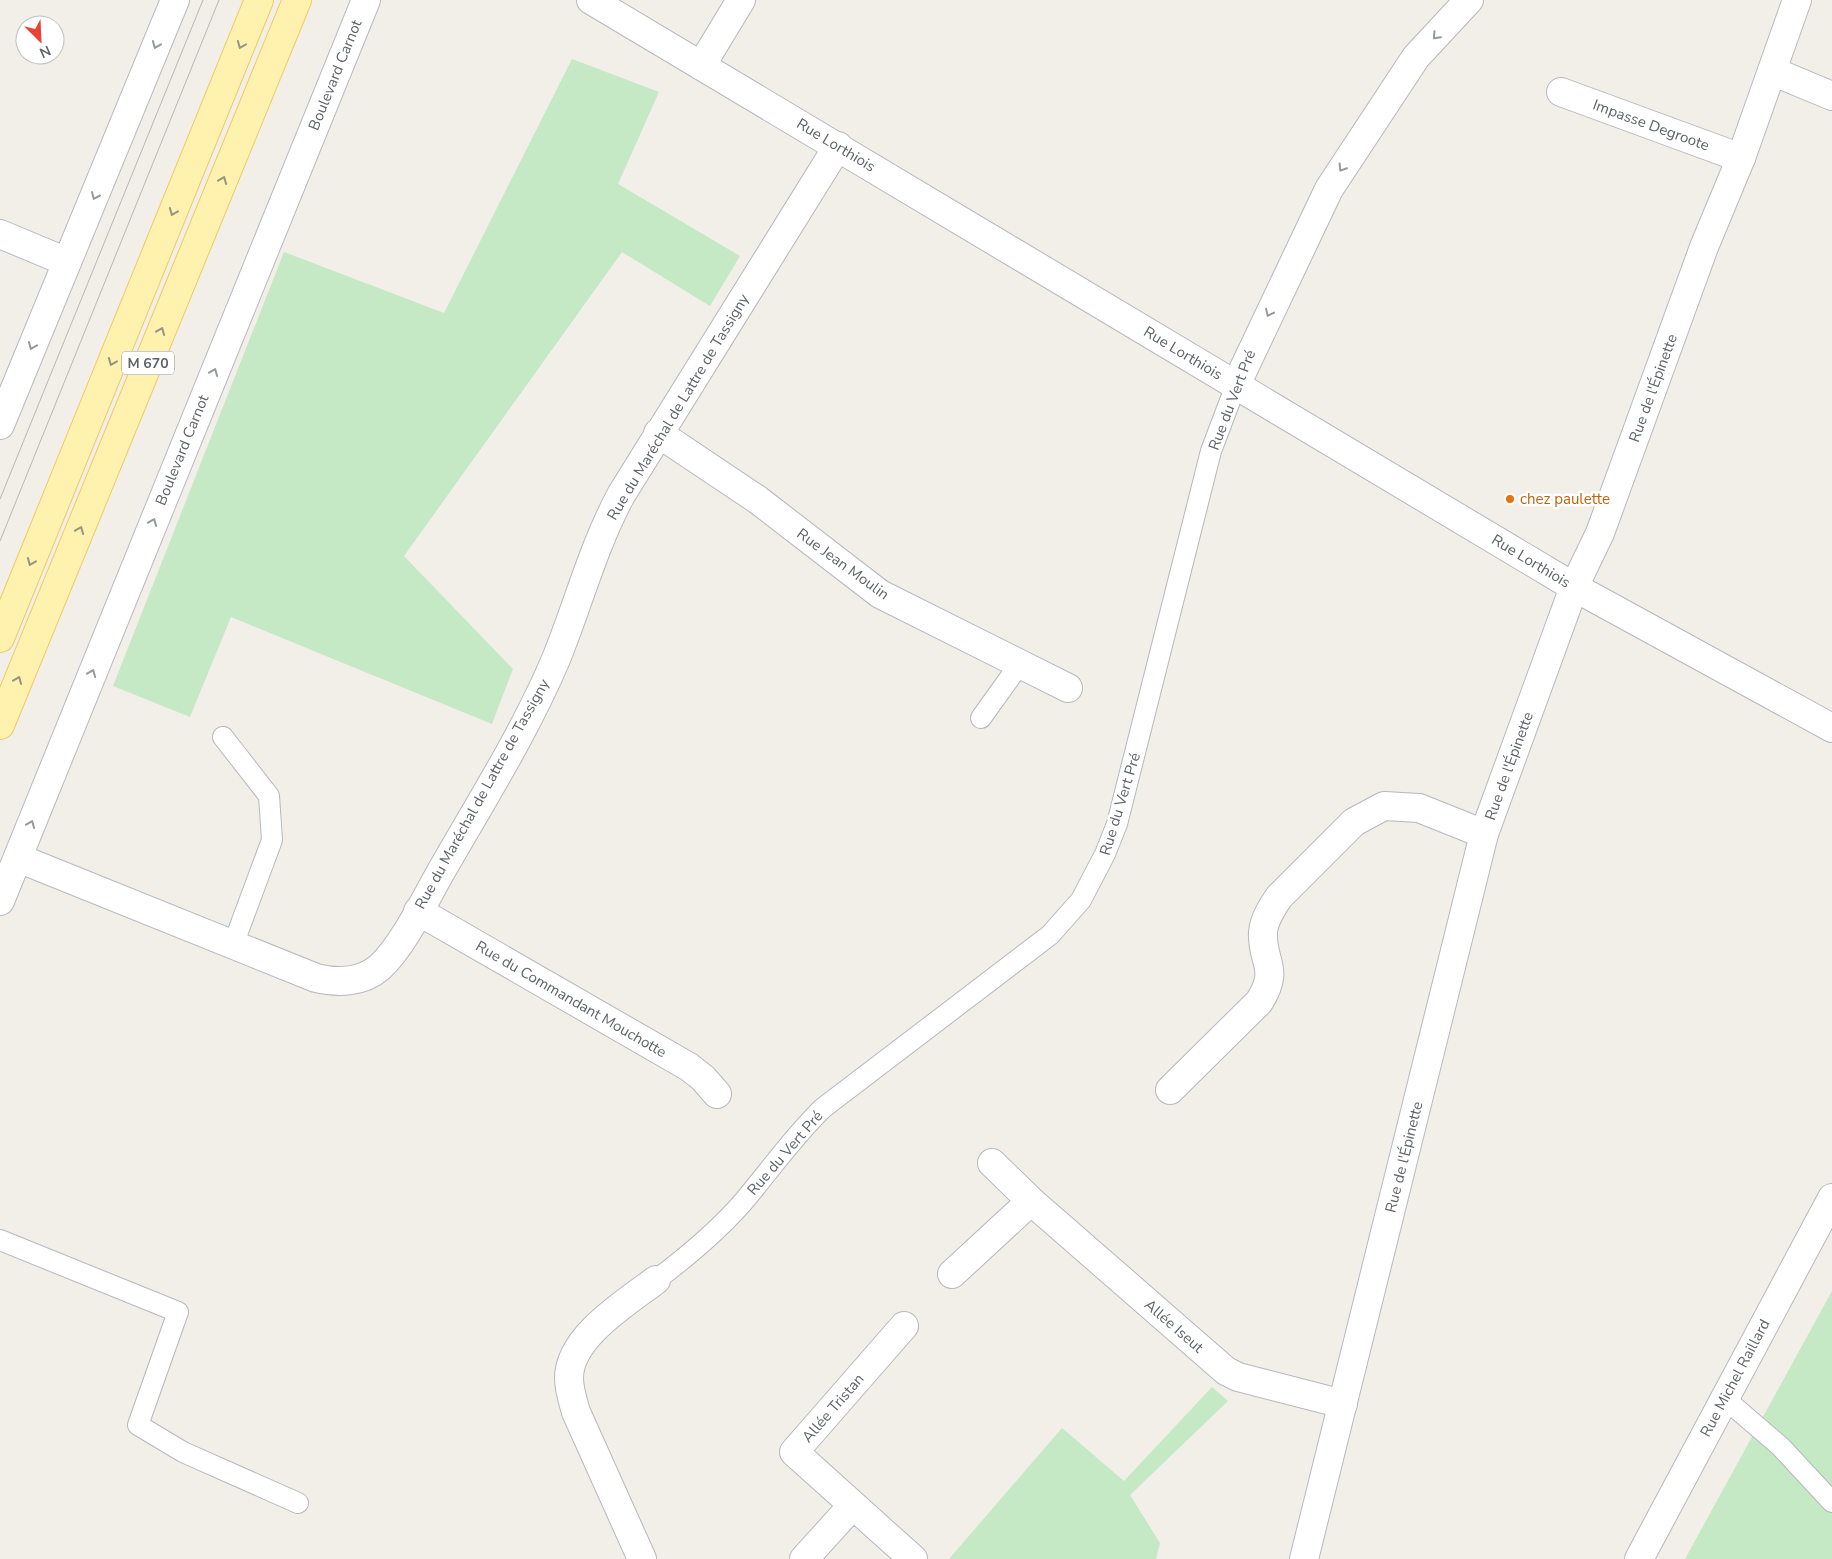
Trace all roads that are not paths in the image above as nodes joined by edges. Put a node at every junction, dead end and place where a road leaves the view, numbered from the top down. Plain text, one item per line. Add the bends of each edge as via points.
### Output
1 (175, 0) edge
2 (259, 0) edge
3 (297, 0) edge
4 (366, 0) edge
5 (592, 0) edge
6 (741, 0) edge
7 (1469, 0) edge
8 (1797, 0) edge
9 (701, 66) junction
10 (1772, 71) junction
11 (1561, 92) dead end
12 (1832, 96) edge
13 (838, 146) junction
14 (1741, 158) junction
15 (0, 234) edge
16 (66, 262) junction
17 (1236, 385) junction
18 (0, 425) edge
19 (658, 433) junction
20 (1574, 587) junction
21 (0, 638) edge
22 (1019, 665) junction
23 (1068, 688) dead end
24 (980, 718) dead end
25 (0, 725) edge
26 (1832, 728) edge
27 (223, 737) dead end
28 (1484, 834) junction
29 (18, 858) junction
30 (0, 901) edge
31 (418, 911) junction
32 (233, 945) junction
33 (1170, 1090) dead end
34 (717, 1094) dead end
35 (992, 1163) dead end
36 (1832, 1198) edge
37 (1030, 1201) junction
38 (0, 1240) edge
39 (952, 1274) dead end
40 (656, 1280) joint
41 (904, 1326) dead end
42 (1724, 1398) junction
43 (1343, 1404) junction
44 (1832, 1502) edge
45 (298, 1503) dead end
46 (853, 1505) junction
47 (642, 1559) edge
48 (804, 1559) edge
49 (913, 1559) edge
50 (1304, 1559) edge
51 (1639, 1559) edge

1 -> 16 street
2 -> 21 main road, M 670
25 -> 3 main road, M 670
29 -> 4 street, Boulevard Carnot
5 - 9 street, Rue Lorthiois
6 - 9 street
7 -> 17 street, Rue du Vert Pré via 1416,58 1329,189
8 - 10 street, Rue de l'Épinette
9 - 13 street, Rue Lorthiois
10 - 12 street
10 - 14 street, Rue de l'Épinette
11 - 14 street, Impasse Degroote
13 - 17 street, Rue Lorthiois
13 - 19 street, Rue du Maréchal de Lattre de Tassigny
14 - 20 street, Rue de l'Épinette via 1704,247 1600,533
15 - 16 street
16 -> 18 street
17 - 20 street, Rue Lorthiois
17 - 40 lane, Rue du Vert Pré via 1211,451 1117,824 1081,900 1065,920 1032,950 823,1108 721,1226
19 - 22 street, Rue Jean Moulin via 758,500 880,594
19 - 31 street, Rue du Maréchal de Lattre de Tassigny via 610,516 542,689
20 - 26 street, Rue Lorthiois
20 - 28 street, Rue de l'Épinette
22 - 23 street, Rue Jean Moulin
22 - 24 lane
27 - 32 lane via 269,796 272,840
28 - 33 street via 1419,808 1398,805 1384,806 1354,822 1273,906 1263,932 1270,976 1260,1002
28 - 43 street, Rue de l'Épinette
29 - 30 street, Boulevard Carnot
29 - 32 street, Rue du Maréchal de Lattre de Tassigny
31 - 32 street, Rue du Maréchal de Lattre de Tassigny via 379,968 348,981 329,982 316,978
31 - 34 street, Rue du Commandant Mouchotte via 689,1067
35 - 37 street, Allée Iseut
36 - 42 street, Rue Michel Raillard
37 - 39 street
37 - 43 street, Allée Iseut via 1226,1371 1238,1378
38 - 45 lane via 178,1312 138,1425 183,1452
40 - 47 street, Rue du Vert Pré via 612,1313 584,1340 568,1376 576,1412
41 - 46 street, Allée Tristan via 794,1452
42 - 44 lane via 1781,1447
42 - 51 street, Rue Michel Raillard
43 - 50 street, Rue de l'Épinette
46 - 48 street
46 - 49 street, Allée Tristan

